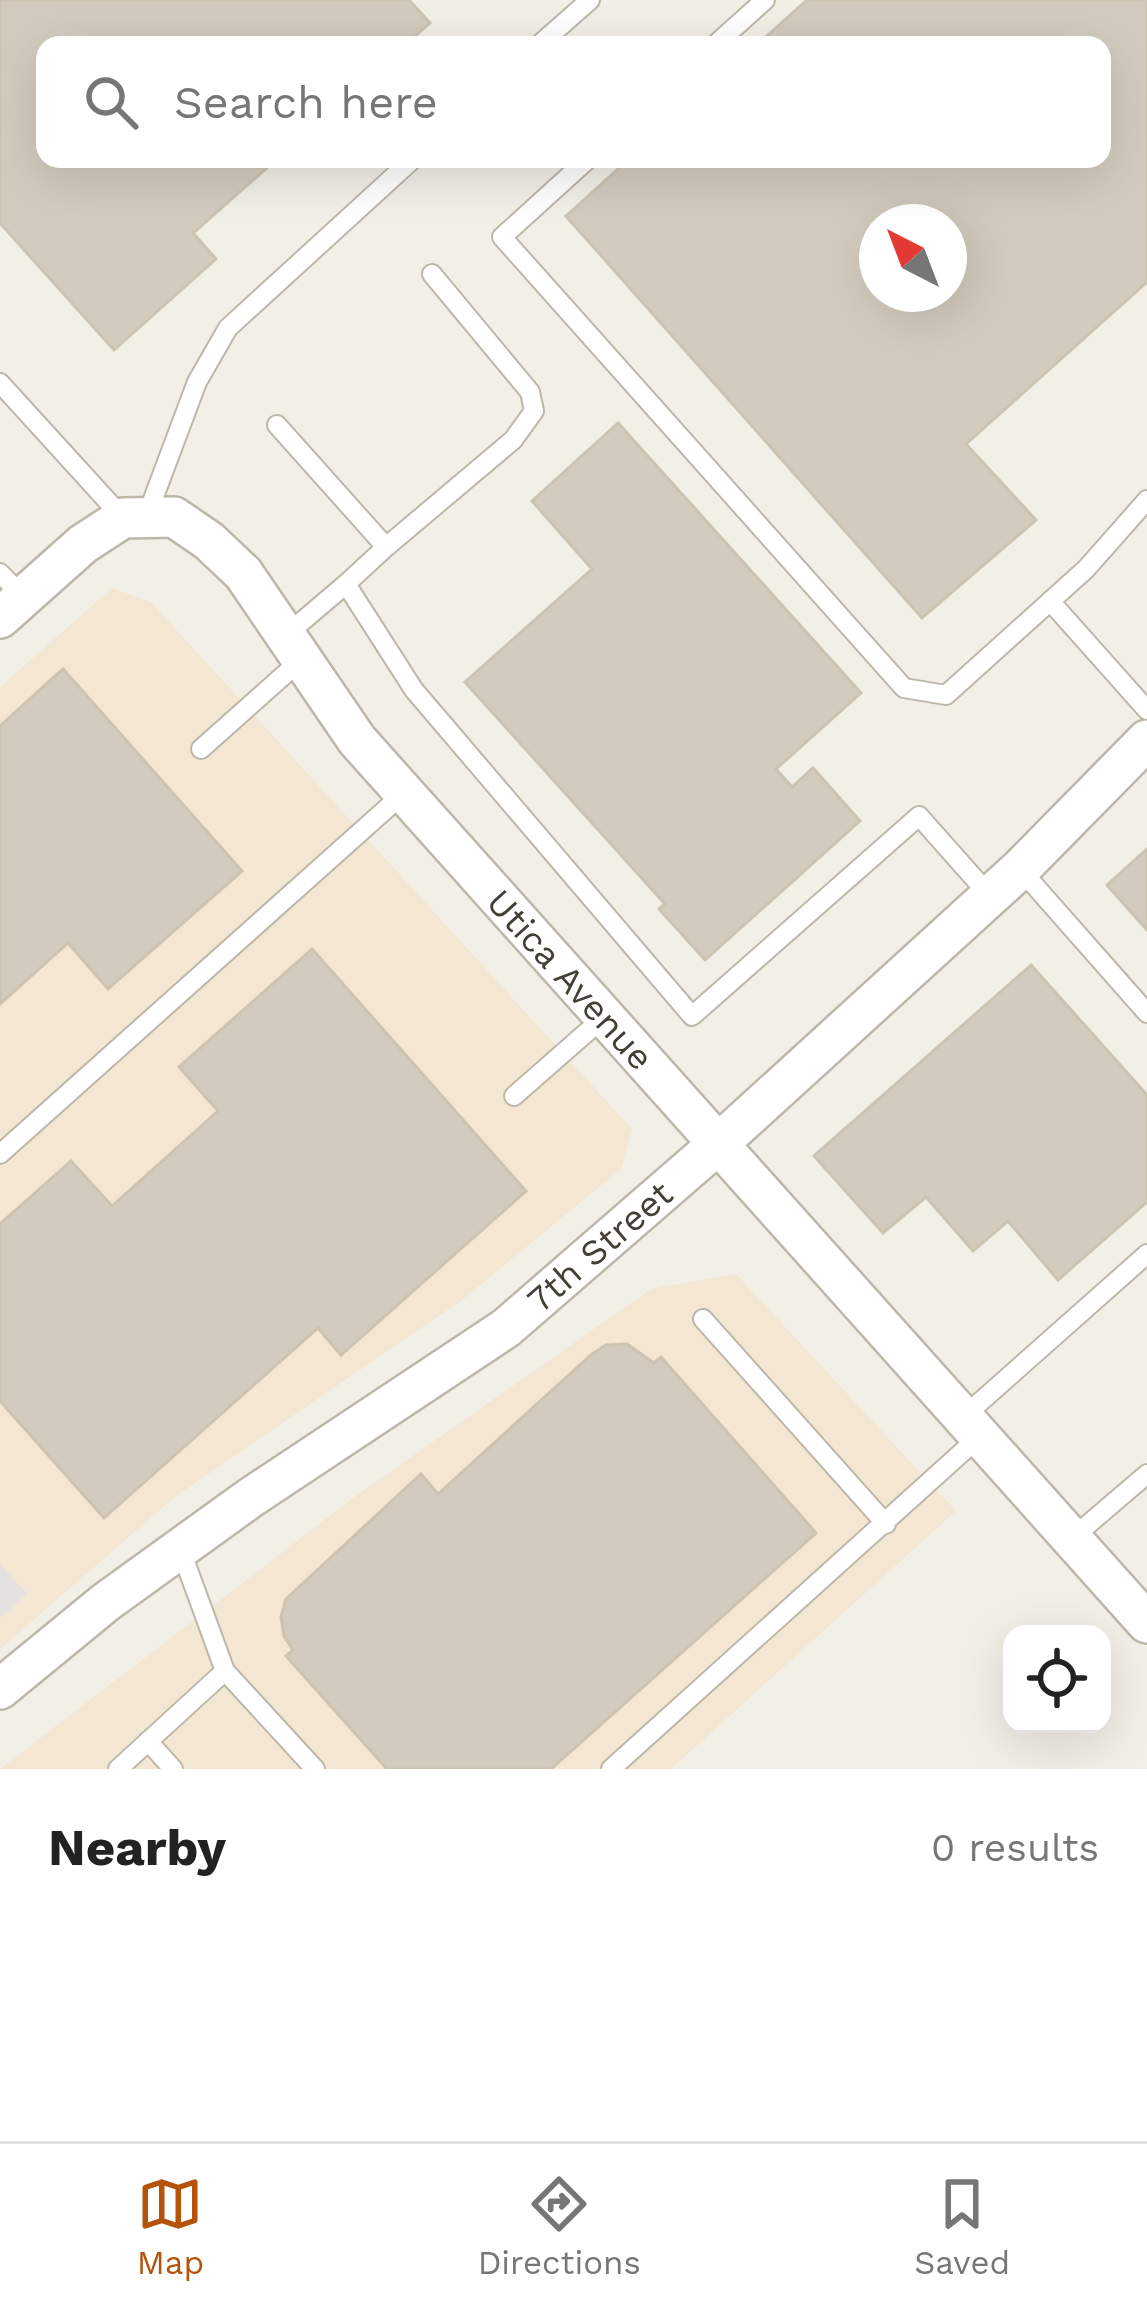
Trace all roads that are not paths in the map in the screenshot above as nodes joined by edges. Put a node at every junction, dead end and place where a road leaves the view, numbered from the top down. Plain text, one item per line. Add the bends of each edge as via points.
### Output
1 (590, 0) edge
2 (765, 0) edge
3 (549, 36) edge
4 (725, 36) edge
5 (402, 168) edge
6 (579, 168) edge
7 (432, 274) dead end
8 (0, 383) edge
9 (277, 425) dead end
10 (1147, 500) edge
11 (148, 518) junction
12 (386, 547) junction
13 (346, 584) junction
14 (8, 596) edge
15 (1050, 601) junction
16 (294, 647) junction
17 (1147, 710) edge
18 (1147, 740) edge
19 (201, 749) dead end
20 (404, 793) junction
21 (1020, 869) junction
22 (990, 896) junction
23 (1147, 1013) edge
24 (603, 1018) junction
25 (514, 1096) dead end
26 (717, 1145) junction
27 (0, 1154) edge
28 (1147, 1254) edge
29 (703, 1319) dead end
30 (970, 1428) junction
31 (1147, 1474) edge
32 (886, 1524) junction
33 (1071, 1539) junction
34 (180, 1548) junction
35 (1147, 1624) edge
36 (225, 1671) junction
37 (0, 1689) edge
38 (148, 1742) junction
39 (118, 1769) edge
40 (173, 1769) edge
41 (315, 1769) edge
42 (611, 1769) edge

1 - 3 lane
2 - 4 lane
5 - 11 lane via 228,328 197,382
6 - 15 lane via 502,237 904,688 946,694
7 - 12 lane via 530,392 534,411 513,440
8 - 11 lane
9 - 12 lane
10 - 15 lane
11 - 14 street via 83,544
11 - 16 street, Utica Avenue via 209,541 243,573
12 - 13 lane
13 - 16 lane
13 - 22 lane via 414,690 692,1016 919,816
15 - 17 lane
16 - 19 lane
16 - 20 street, Utica Avenue
18 - 21 street, 7th Street
20 - 24 street, Utica Avenue
20 - 27 lane
21 - 22 street, 7th Street
21 - 23 lane
22 - 26 street, 7th Street
24 - 25 lane
24 - 26 street, Utica Avenue
26 - 30 street, Utica Avenue
26 - 34 street, 7th Street via 506,1328
28 - 30 lane
29 - 32 lane
30 - 32 lane
30 - 33 street, Utica Avenue
31 - 33 lane
32 - 42 lane
33 - 35 street, Utica Avenue
34 - 36 lane
34 - 37 street, 7th Street
36 - 38 lane
36 - 41 lane
38 - 39 lane
38 - 40 lane

